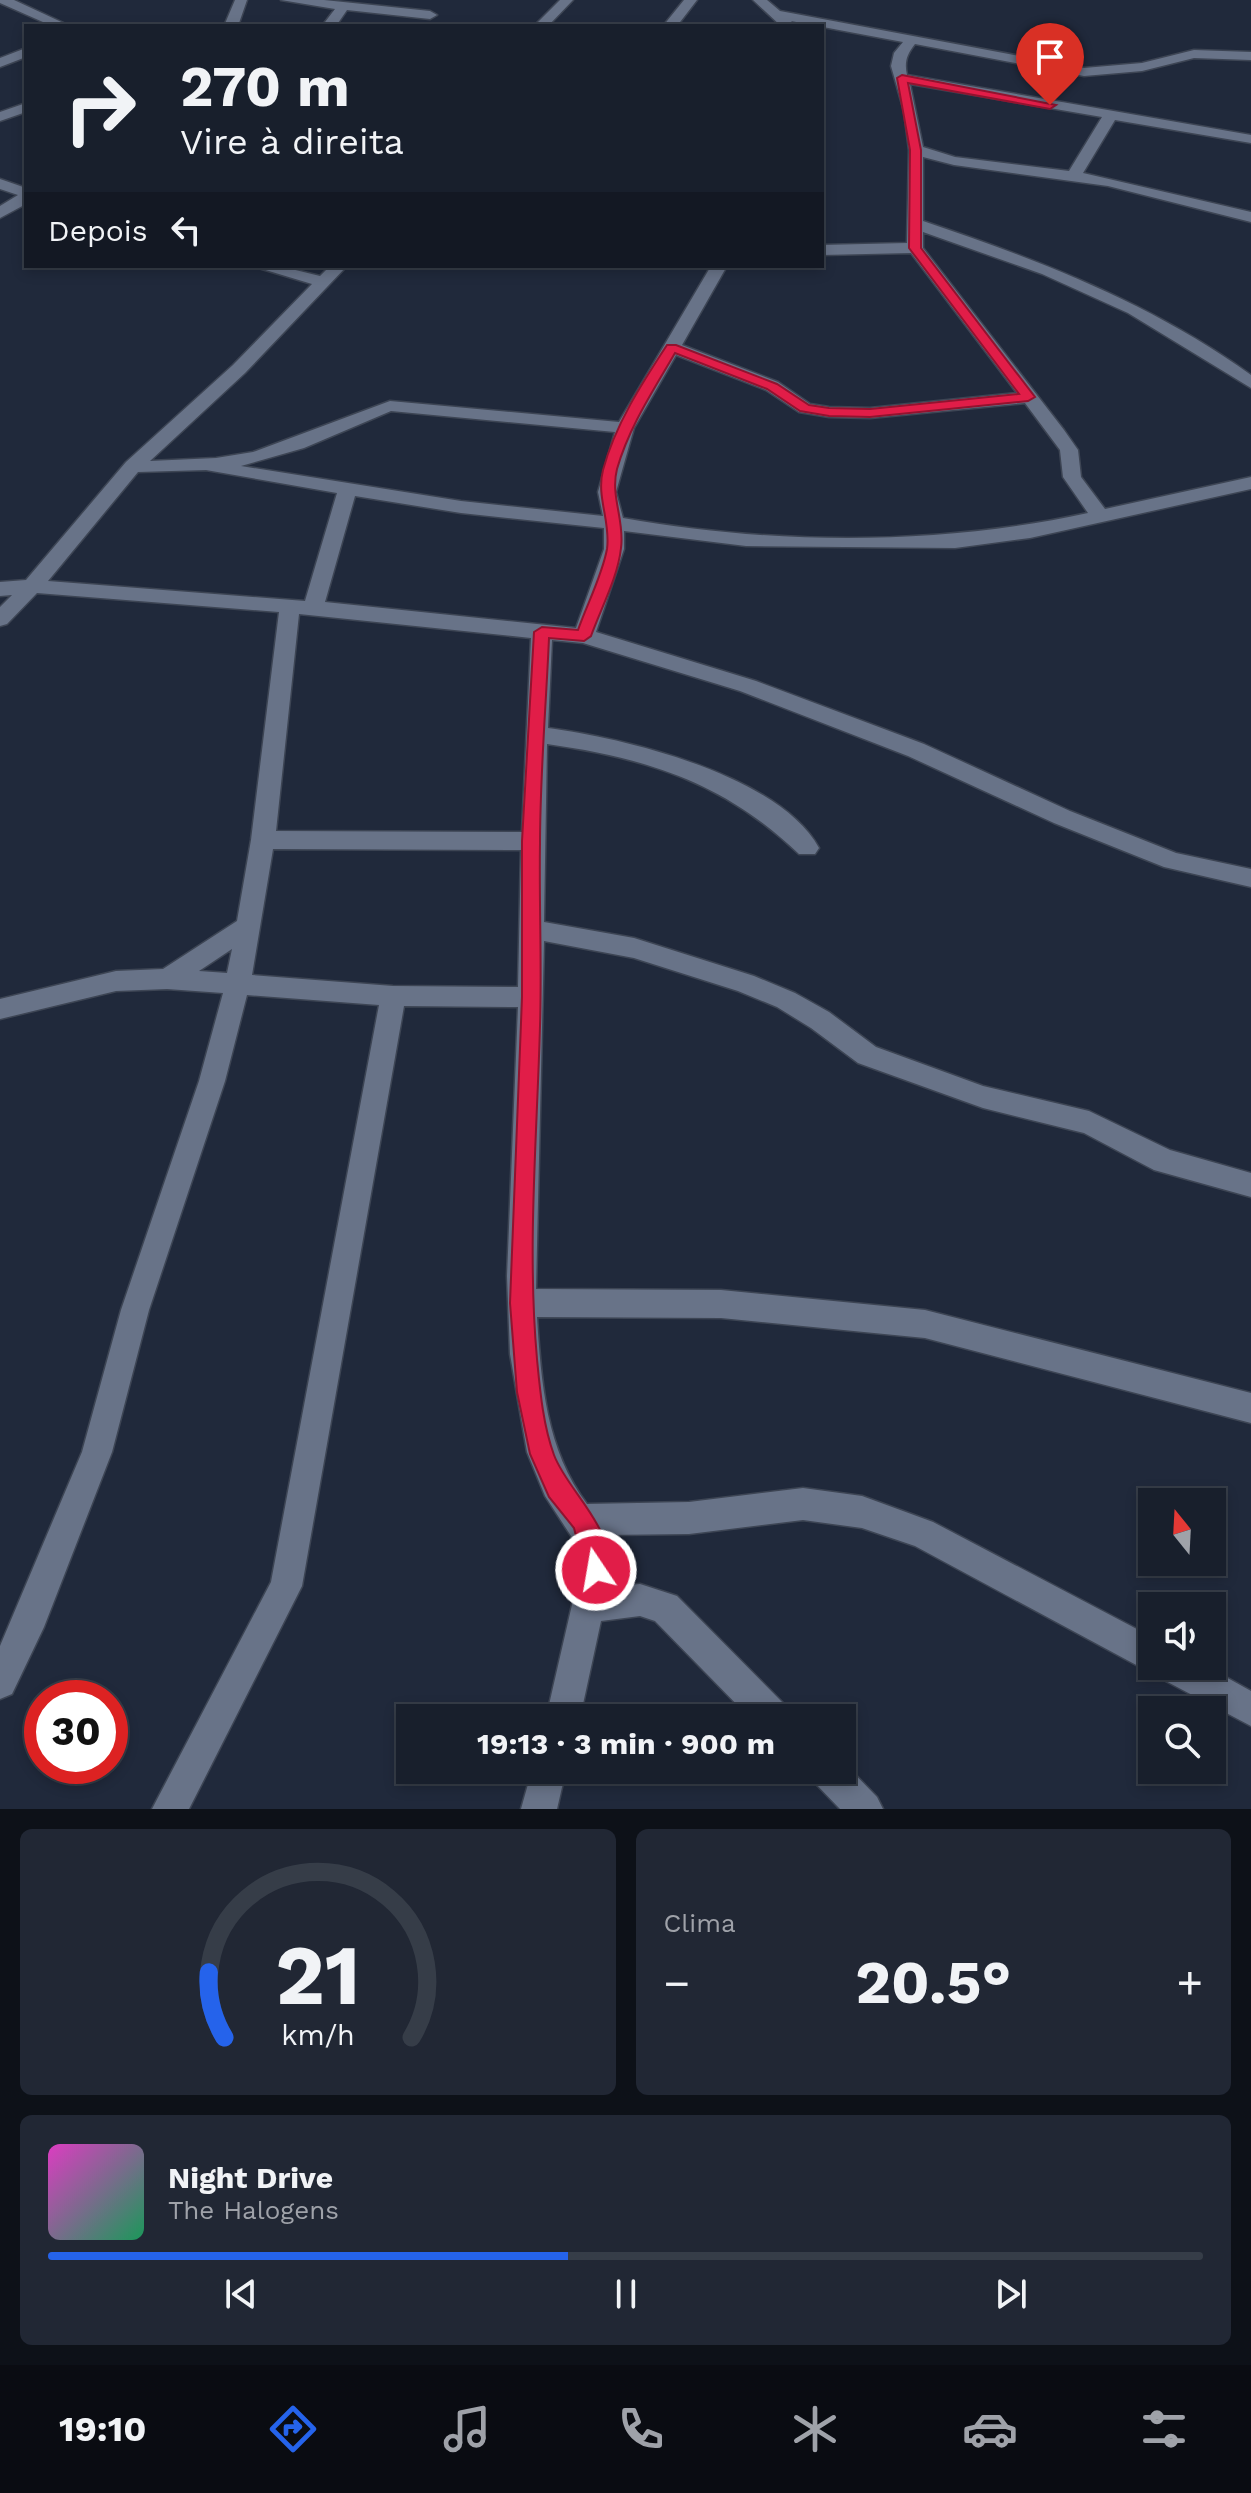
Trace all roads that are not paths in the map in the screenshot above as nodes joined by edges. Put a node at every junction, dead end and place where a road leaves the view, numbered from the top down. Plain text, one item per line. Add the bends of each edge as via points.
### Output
1 (241, 0) edge
2 (287, 0) edge
3 (567, 0) edge
4 (691, 0) edge
5 (759, 0) edge
6 (3, 3) edge
7 (344, 6) junction
8 (430, 15) dead end
9 (784, 21) edge
10 (58, 24) edge
11 (232, 24) edge
12 (330, 24) edge
13 (543, 24) edge
14 (672, 24) edge
15 (804, 24) edge
16 (824, 27) edge
17 (912, 40) junction
18 (24, 53) edge
19 (1251, 56) edge
20 (0, 63) edge
21 (902, 78) junction
22 (24, 108) edge
23 (1110, 116) junction
24 (0, 117) edge
25 (1251, 139) edge
26 (916, 150) junction
27 (954, 161) junction
28 (1074, 175) junction
29 (917, 179) junction
30 (0, 184) edge
31 (24, 194) edge
32 (24, 196) edge
33 (0, 213) edge
34 (1251, 217) edge
35 (916, 224) junction
36 (915, 248) junction
37 (824, 250) edge
38 (268, 268) edge
39 (337, 268) edge
40 (718, 268) edge
41 (322, 282) junction
42 (672, 347) junction
43 (1251, 383) edge
44 (1028, 397) junction
45 (625, 428) junction
46 (133, 466) junction
47 (213, 467) junction
48 (1251, 483) edge
49 (348, 489) junction
50 (1100, 516) junction
51 (614, 523) junction
52 (32, 586) junction
53 (0, 589) edge
54 (302, 608) junction
55 (0, 619) edge
56 (542, 632) junction
57 (584, 636) junction
58 (535, 734) junction
59 (263, 840) junction
60 (531, 841) junction
61 (807, 848) dead end
62 (1251, 878) edge
63 (248, 926) junction
64 (531, 929) junction
65 (167, 979) junction
66 (238, 983) junction
67 (393, 996) junction
68 (532, 997) junction
69 (0, 1009) edge
70 (1251, 1185) edge
71 (521, 1303) junction
72 (1251, 1408) edge
73 (583, 1520) junction
74 (587, 1606) junction
75 (1138, 1648) edge
76 (1198, 1680) edge
77 (0, 1682) edge
78 (566, 1704) edge
79 (760, 1704) edge
80 (1251, 1709) edge
81 (545, 1784) edge
82 (840, 1784) edge
83 (170, 1809) edge
84 (539, 1809) edge
85 (865, 1809) edge

1 - 11 street
2 - 7 street
3 - 13 street
4 - 14 street
5 - 9 street
6 - 10 street
7 - 8 street
7 - 12 street
9 - 15 street
16 - 17 street
17 - 19 street via 1084,72 1142,67 1194,54
17 - 21 street via 901,53
18 - 20 street
21 - 23 street
21 - 26 street
22 - 24 street
23 - 25 street
23 - 28 street
26 - 27 street
26 - 29 street
27 - 28 street
27 - 29 street
28 - 34 street
29 - 35 street
30 - 31 street
32 - 33 street
35 - 36 street
35 - 43 street via 1036,268 1153,320 1215,354
36 - 37 street
36 - 44 street
38 - 41 street
39 - 41 street
40 - 42 street
41 - 46 street via 239,369
42 - 44 street via 772,386 805,408 829,412 870,413
42 - 45 street
44 - 50 street via 1069,450 1072,477
45 - 47 street via 390,406 362,413 301,444
45 - 51 street via 607,492
46 - 47 street
46 - 52 street
47 - 49 street
48 - 50 street
49 - 51 street
49 - 54 street
50 - 51 street via 955,542 746,540
51 - 57 street via 614,549
52 - 53 street
52 - 54 street
52 - 55 street
54 - 56 street
54 - 59 street
56 - 57 street
56 - 58 street
57 - 62 street via 748,686 902,744 1172,861
58 - 60 street
58 - 61 street via 681,764 773,815
59 - 60 street
59 - 63 street
60 - 64 street
63 - 65 street
63 - 66 street
64 - 68 street
64 - 70 street via 634,948 745,983 820,1020 867,1055 983,1097 1089,1123 1164,1161
65 - 66 street
65 - 69 street via 116,981
66 - 67 street
66 - 77 street via 212,1081 135,1310 97,1452
67 - 68 street
67 - 83 street via 286,1586
68 - 71 street
71 - 72 street via 721,1304 925,1324
71 - 73 street via 529,1392 542,1454 557,1488
73 - 74 street via 596,1570
73 - 75 street via 689,1518 803,1504 862,1512 922,1533
74 - 78 street
74 - 79 street via 640,1600 665,1608
76 - 80 street
81 - 84 street
82 - 85 street

